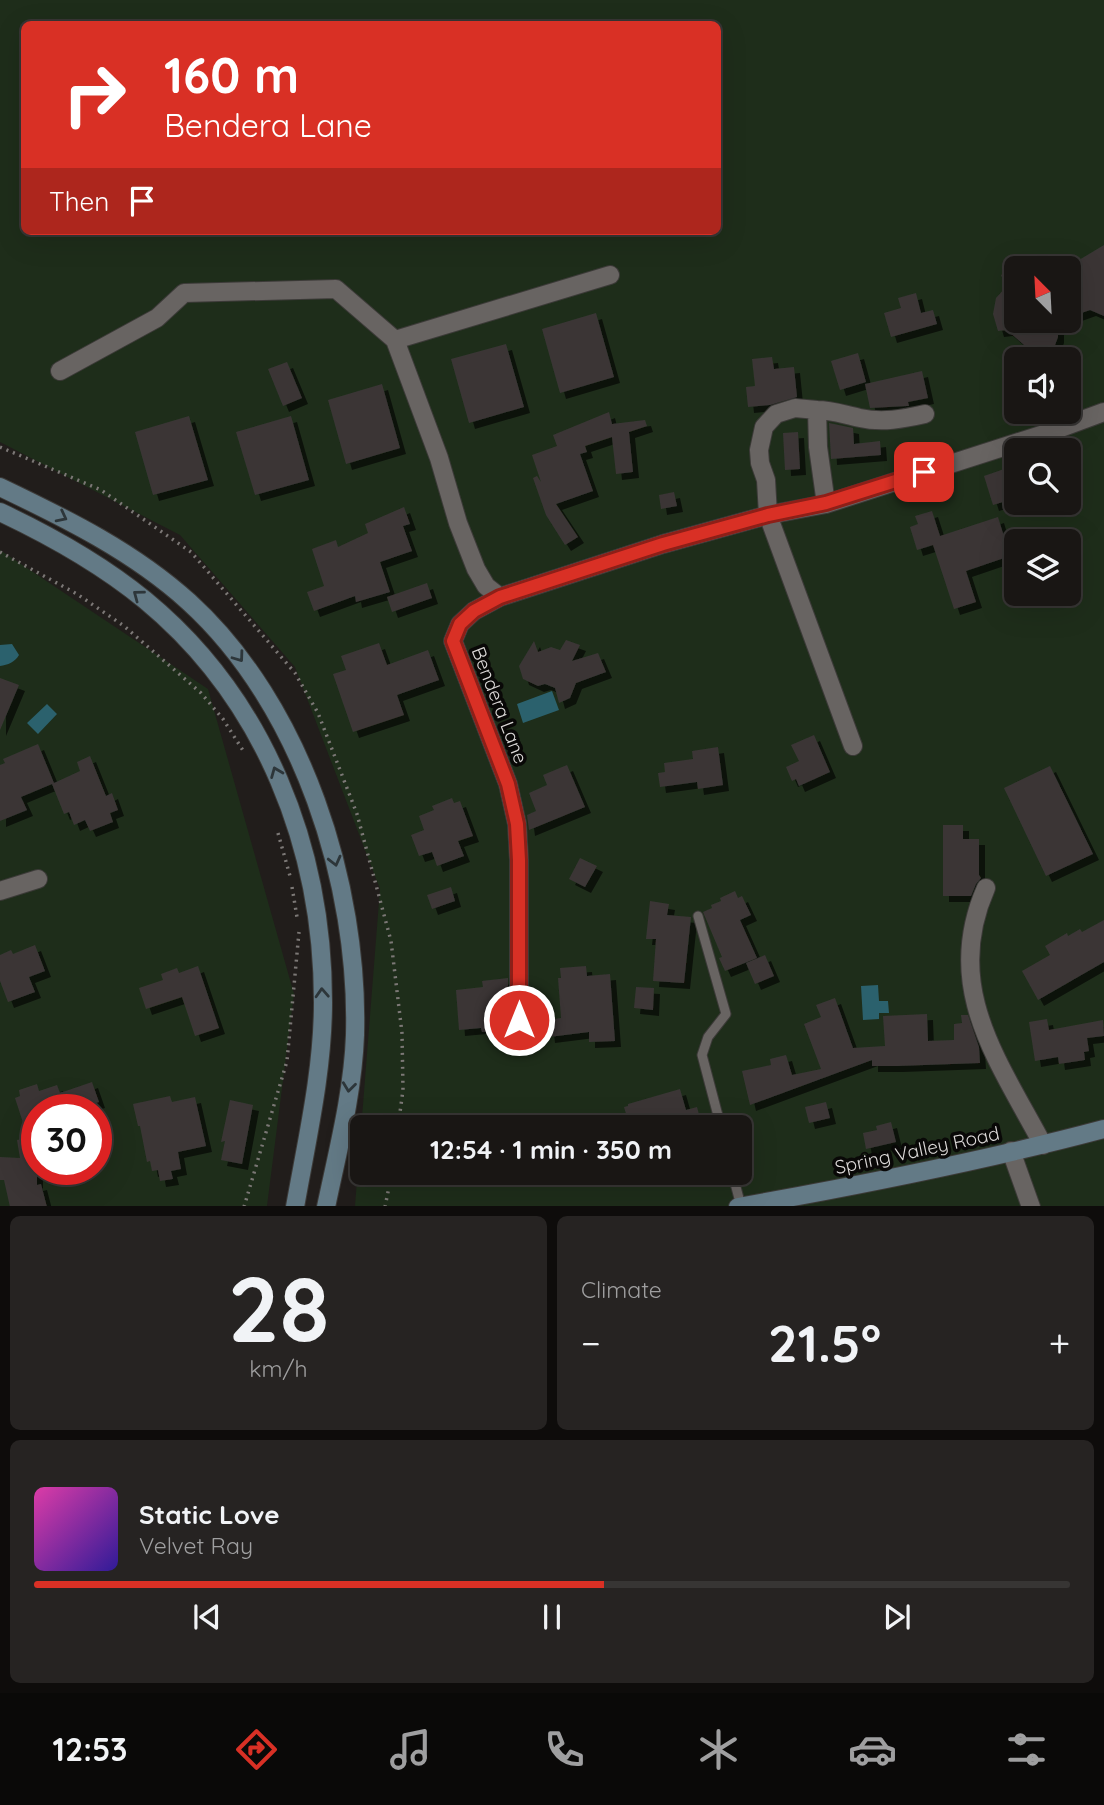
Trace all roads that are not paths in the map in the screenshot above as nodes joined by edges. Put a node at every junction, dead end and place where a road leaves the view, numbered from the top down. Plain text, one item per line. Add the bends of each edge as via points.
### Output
1 (610, 275) dead end
2 (395, 340) junction
3 (60, 371) dead end
4 (817, 410) junction
5 (1104, 412) edge
6 (925, 414) dead end
7 (0, 487) edge
8 (826, 503) junction
9 (0, 512) edge
10 (768, 515) junction
11 (500, 597) junction
12 (853, 746) dead end
13 (38, 879) dead end
14 (986, 888) dead end
15 (0, 891) edge
16 (698, 916) dead end
17 (519, 1020) dead end
18 (717, 1115) edge
19 (1104, 1129) edge
20 (1043, 1145) junction
21 (1011, 1151) junction
22 (735, 1185) edge
23 (295, 1206) edge
24 (326, 1206) edge
25 (739, 1206) edge
26 (1031, 1206) edge

1 - 2 street
2 - 3 street via 336,289 184,293 157,318
2 - 11 street via 476,569
4 - 6 street via 897,421
4 - 8 street
4 - 10 street via 795,408 776,414 764,427 759,450
5 - 8 street, Bendera Lane
7 -> 24 main road via 109,543 187,601 228,642 290,741 331,844 343,892 353,974 355,1035 346,1113
8 - 10 street, Bendera Lane
23 -> 9 main road via 316,1090 323,1002 316,903 275,766 214,669 145,600 59,542
10 - 11 street, Bendera Lane
10 - 12 street
11 - 17 street, Bendera Lane via 460,624 453,641 508,784 517,824
13 - 15 street
14 - 20 street via 971,940 971,990 999,1062
16 - 18 lane via 726,1014 708,1037 702,1055
19 - 20 main road, Spring Valley Road
20 - 21 main road, Spring Valley Road
21 - 25 main road, Spring Valley Road
21 - 26 street
22 - 25 lane

